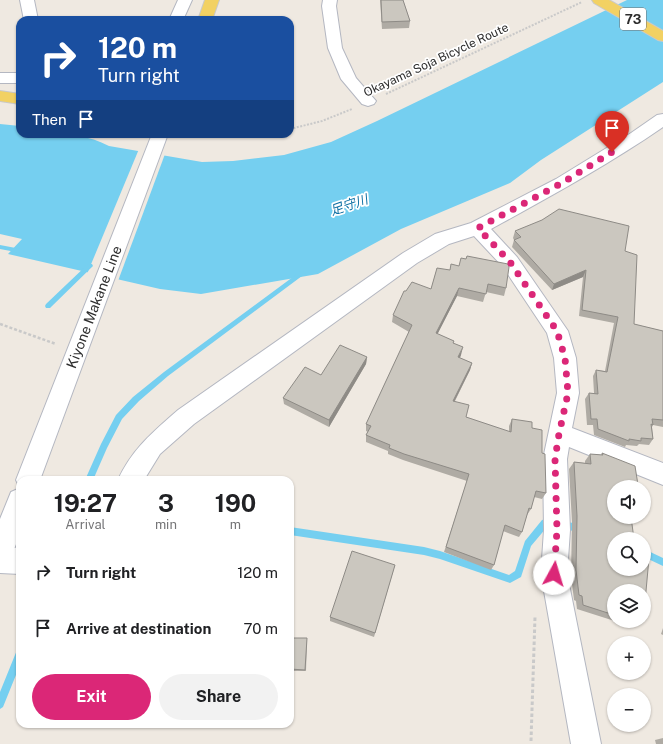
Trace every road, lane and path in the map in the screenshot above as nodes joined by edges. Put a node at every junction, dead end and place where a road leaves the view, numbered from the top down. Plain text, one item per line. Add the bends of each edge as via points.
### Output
1 (27, 0) edge
2 (185, 0) edge
3 (212, 0) edge
4 (330, 0) edge
5 (586, 0) edge
6 (601, 1) edge
7 (30, 16) edge
8 (178, 16) edge
9 (206, 16) edge
10 (663, 37) edge
11 (0, 78) edge
12 (16, 78) edge
13 (0, 96) edge
14 (16, 98) edge
15 (368, 102) junction
16 (663, 119) edge
17 (294, 128) edge
18 (159, 138) edge
19 (478, 228) junction
20 (0, 324) edge
21 (57, 344) dead end
22 (559, 434) junction
23 (663, 474) edge
24 (29, 476) edge
25 (133, 476) edge
26 (16, 511) edge
27 (0, 553) edge
28 (0, 560) edge
29 (16, 561) edge
30 (535, 615) dead end
31 (531, 741) dead end
32 (586, 744) edge

1 - 7 street
2 - 8 street
3 - 9 main road
4 - 15 street via 335,48 349,79
5 - 15 path, Okayama Soja Bicycle Route
6 - 10 main road, 73
11 - 12 street
13 - 14 main road
15 - 17 path, Okayama Soja Bicycle Route via 325,121
16 - 19 street via 562,183
18 - 24 street, Kiyone Makane Line
19 - 22 street via 510,262 557,331 565,358 568,393
19 - 25 street via 442,239 410,258 186,417 152,447
20 - 21 path
22 - 23 street
22 - 32 street via 555,459 557,525 554,574
26 - 27 street
28 - 29 street
30 - 31 path

